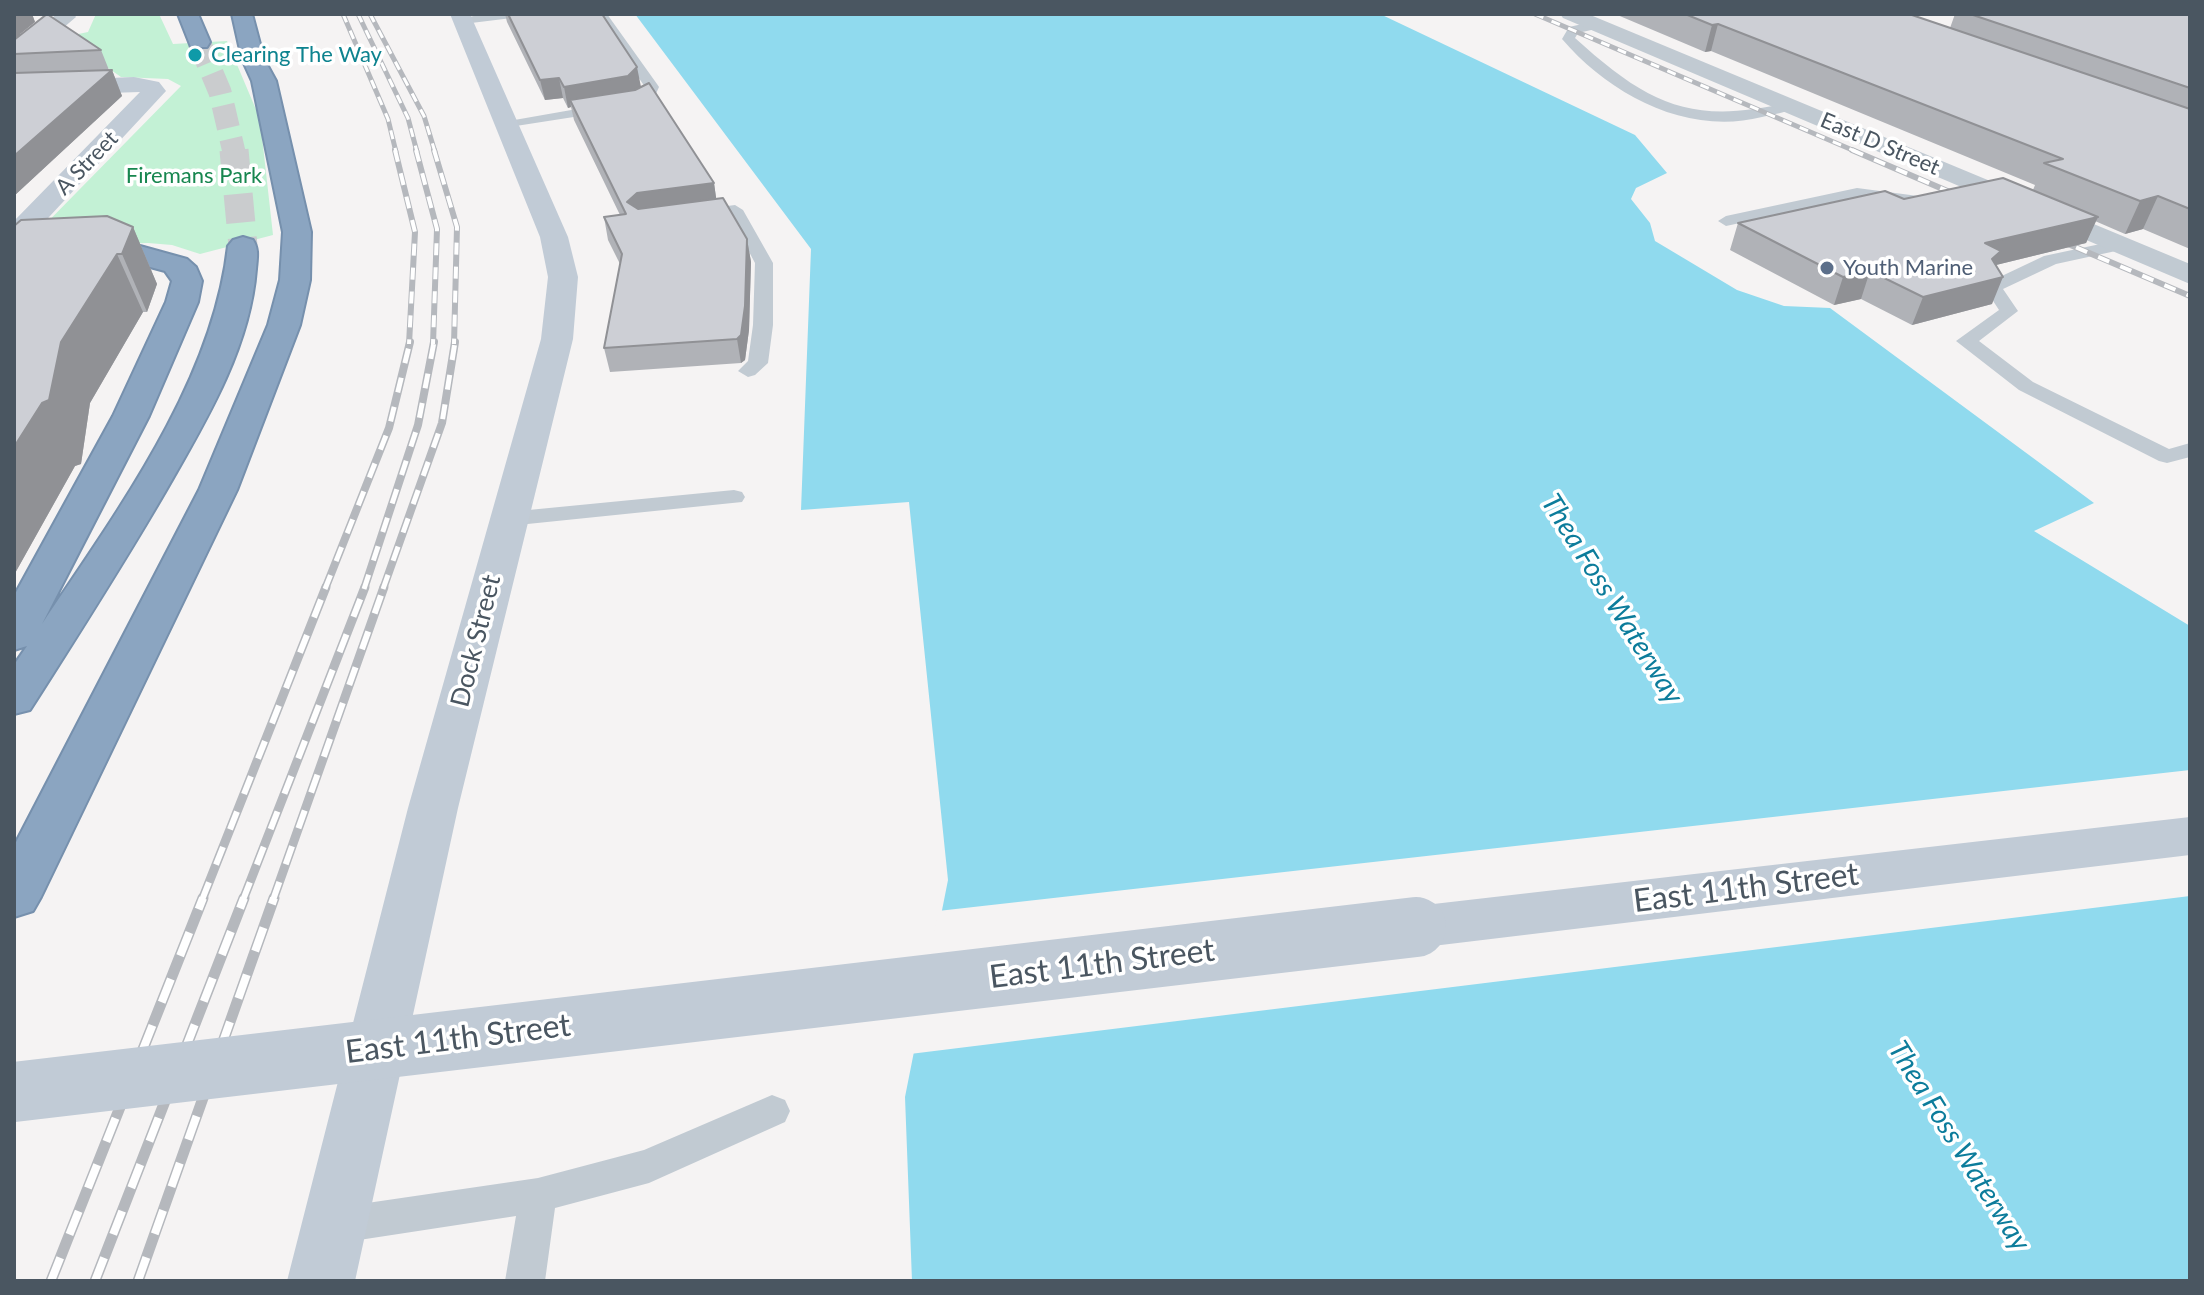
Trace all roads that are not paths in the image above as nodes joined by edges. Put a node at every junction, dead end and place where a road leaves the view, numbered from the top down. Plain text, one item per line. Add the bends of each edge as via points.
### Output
1 (512, 14) edge
2 (601, 14) edge
3 (1570, 14) edge
4 (66, 17) dead end
5 (462, 17) edge
6 (1596, 25) junction
7 (241, 31) edge
8 (14, 58) edge
9 (14, 89) edge
10 (1790, 106) junction
11 (508, 125) junction
12 (1996, 193) junction
13 (673, 218) edge
14 (1726, 221) dead end
15 (14, 238) edge
16 (2119, 245) junction
17 (243, 246) tunnel mouth
18 (14, 257) edge
19 (2190, 275) edge
20 (748, 371) dead end
21 (2190, 450) edge
22 (734, 497) dead end
23 (508, 519) junction
24 (14, 636) edge
25 (14, 699) edge
26 (2190, 836) edge
27 (14, 897) edge
28 (14, 1092) edge
29 (772, 1111) dead end
30 (538, 1195) junction
31 (332, 1226) junction
32 (321, 1281) edge
33 (525, 1281) edge

1 - 5 lane
2 - 11 lane via 652,87 649,95 638,103
3 - 6 street, East D Street
4 - 8 street
5 - 11 street, Dock Street
6 - 10 street, East D Street
6 - 10 lane via 1573,30 1568,39 1642,99 1679,114 1702,116 1754,117
7 - 27 highway via 264,81 297,232 295,280 284,325 218,490
9 - 15 street, A Street via 124,84 154,89
10 - 12 street, East D Street
11 - 23 street, Dock Street via 554,237 563,277 557,339
12 - 14 lane via 1942,204 1857,193
12 - 16 street, East D Street
13 - 20 lane via 735,210 764,263 758,363
16 - 19 street, East D Street
16 - 21 lane via 2050,260 1993,287 2009,311 1966,341 2026,386 2167,456
17 - 25 highway via 231,313 197,406
18 - 24 highway via 140,255 176,265 187,281 131,416
22 - 23 lane
23 - 31 street, Dock Street
26 - 28 street, East 11th Street, bridge
29 - 30 lane via 649,1166
30 - 31 lane
30 - 33 lane
31 - 32 street, Dock Street

